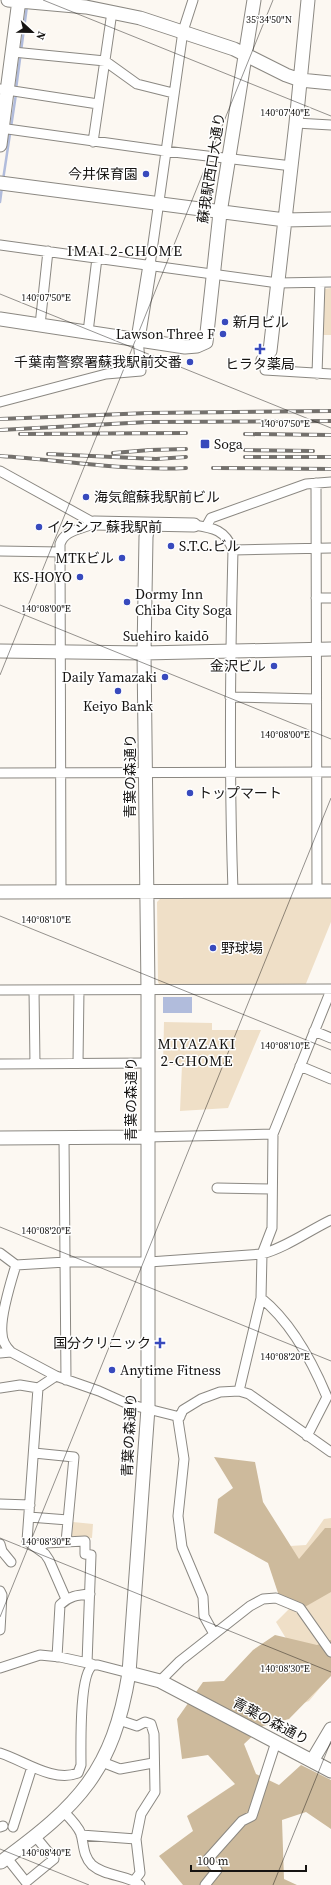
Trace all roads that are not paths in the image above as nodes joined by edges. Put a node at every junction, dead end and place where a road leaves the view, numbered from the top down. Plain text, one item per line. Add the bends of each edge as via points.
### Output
1 (15, 0) edge
2 (193, 0) edge
3 (254, 0) edge
4 (308, 0) edge
5 (112, 12) junction
6 (183, 32) junction
7 (13, 52) junction
8 (246, 53) junction
9 (105, 61) junction
10 (300, 80) junction
11 (331, 83) edge
12 (4, 90) edge
13 (174, 93) junction
14 (98, 104) junction
15 (296, 123) junction
16 (331, 125) edge
17 (1, 128) edge
18 (93, 142) junction
19 (0, 145) edge
20 (165, 152) junction
21 (228, 158) junction
22 (292, 166) junction
23 (4, 184) edge
24 (158, 204) junction
25 (220, 213) junction
26 (331, 219) edge
27 (285, 220) junction
28 (0, 246) edge
29 (48, 251) junction
30 (97, 258) junction
31 (150, 265) junction
32 (212, 274) junction
33 (331, 282) edge
34 (278, 283) junction
35 (320, 283) junction
36 (0, 319) edge
37 (40, 325) junction
38 (88, 332) junction
39 (138, 340) junction
40 (264, 365) joint
41 (317, 374) junction
42 (331, 374) edge
43 (0, 402) edge
44 (0, 471) edge
45 (331, 482) edge
46 (316, 483) junction
47 (94, 523) junction
48 (148, 525) junction
49 (200, 526) junction
50 (316, 548) junction
51 (331, 548) edge
52 (233, 550) junction
53 (0, 551) edge
54 (60, 552) junction
55 (316, 598) junction
56 (331, 598) edge
57 (316, 649) junction
58 (331, 649) edge
59 (0, 651) edge
60 (60, 651) junction
61 (230, 652) junction
62 (144, 653) junction
63 (230, 697) junction
64 (316, 699) junction
65 (146, 772) junction
66 (230, 772) junction
67 (317, 772) junction
68 (331, 772) edge
69 (0, 773) edge
70 (61, 773) junction
71 (61, 891) junction
72 (233, 891) junction
73 (317, 891) junction
74 (331, 891) edge
75 (0, 892) edge
76 (147, 892) junction
77 (331, 989) edge
78 (0, 990) edge
79 (34, 990) junction
80 (79, 990) junction
81 (148, 990) junction
82 (314, 1031) junction
83 (331, 1038) edge
84 (78, 1063) junction
85 (147, 1063) junction
86 (0, 1064) edge
87 (35, 1064) junction
88 (300, 1066) junction
89 (331, 1079) edge
90 (273, 1134) junction
91 (147, 1137) junction
92 (0, 1138) edge
93 (64, 1138) junction
94 (217, 1188) dead end
95 (272, 1189) junction
96 (331, 1220) edge
97 (262, 1254) junction
98 (1, 1255) edge
99 (66, 1262) junction
100 (149, 1262) junction
101 (16, 1265) junction
102 (261, 1298) junction
103 (11, 1352) junction
104 (0, 1353) edge
105 (56, 1376) junction
106 (66, 1380) junction
107 (0, 1388) edge
108 (38, 1388) junction
109 (238, 1391) junction
110 (148, 1408) junction
111 (180, 1417) junction
112 (307, 1436) junction
113 (331, 1452) edge
114 (34, 1453) junction
115 (0, 1504) edge
116 (30, 1505) junction
117 (29, 1517) junction
118 (68, 1520) junction
119 (66, 1542) junction
120 (0, 1544) edge
121 (37, 1548) junction
122 (11, 1562) dead end
123 (0, 1591) edge
124 (90, 1594) junction
125 (66, 1599) junction
126 (0, 1630) edge
127 (214, 1634) junction
128 (331, 1652) edge
129 (57, 1657) junction
130 (90, 1664) junction
131 (0, 1668) edge
132 (128, 1673) junction
133 (160, 1681) junction
134 (119, 1720) junction
135 (331, 1729) edge
136 (276, 1742) junction
137 (0, 1754) edge
138 (312, 1761) junction
139 (102, 1762) junction
140 (153, 1763) junction
141 (32, 1767) junction
142 (331, 1771) edge
143 (72, 1775) junction
144 (88, 1785) junction
145 (64, 1812) junction
146 (13, 1827) dead end
147 (81, 1835) junction
148 (35, 1836) junction
149 (136, 1839) junction
150 (4, 1860) joint
151 (137, 1883) edge
152 (205, 1885) edge

1 - 5 street
1 - 7 street
2 - 6 street
3 - 8 street, 蘇我駅西口大通り
4 - 10 street
5 - 6 street
5 - 9 street
6 - 8 street
6 - 13 street
7 - 9 street
7 - 12 street
8 - 10 street
8 - 21 street, 蘇我駅西口大通り
9 - 13 street via 137,84
9 - 14 street
10 - 11 street
10 - 15 street
12 - 14 street
12 - 17 street
13 - 20 street
14 - 18 street
15 - 16 street
15 - 22 street
17 - 18 street
17 - 19 street
18 - 20 street
20 - 21 street
20 - 24 street
21 - 22 street
21 - 25 street, 蘇我駅西口大通り
22 - 27 street
23 - 24 street
24 - 25 street
24 - 31 street
25 - 27 street
25 - 32 street, 蘇我駅西口大通り
26 - 27 street
27 - 34 street
28 - 29 street
29 - 30 street
29 - 37 street
30 - 31 street
30 - 38 street
31 - 32 street
31 - 39 street
32 - 34 street
32 - 39 street, 蘇我駅西口大通り via 206,342 184,347
33 - 35 street
34 - 35 street
34 - 40 street via 270,351
35 - 41 street
36 - 37 street
37 - 38 street
38 - 39 street
39 - 43 street via 141,372 106,374
40 - 41 street
41 - 42 street
44 - 47 street
45 - 46 street
46 - 49 street via 306,484 211,518
46 - 50 street
47 - 48 street
47 - 54 street via 64,536
48 - 49 street
48 - 62 street, 青葉の森通り
49 - 52 street via 223,534
50 - 51 street
50 - 52 street
50 - 55 street
52 - 61 street
53 - 54 street
54 - 60 street
55 - 56 street
55 - 57 street
57 - 58 street, Suehiro kaidō
57 - 61 street, Suehiro kaidō
57 - 64 street
59 - 60 street, Suehiro kaidō
60 - 62 street, Suehiro kaidō
60 - 70 street
61 - 62 street, Suehiro kaidō
61 - 63 street
62 - 65 street, 青葉の森通り
63 - 64 street
63 - 66 street
64 - 67 street
65 - 66 street
65 - 70 street
65 - 76 street, 青葉の森通り
66 - 67 street
66 - 72 street
67 - 68 street
67 - 73 street
69 - 70 street
70 - 71 street
71 - 75 street
71 - 76 street
72 - 73 street
72 - 76 street
73 - 74 street
76 - 81 street, 青葉の森通り
77 - 81 street
77 - 82 street
78 - 79 street
79 - 80 street
79 - 87 street
80 - 81 street
80 - 84 street
81 - 85 street, 青葉の森通り
82 - 83 street
82 - 88 street
84 - 85 street
84 - 87 street
85 - 91 street, 青葉の森通り
86 - 87 street
88 - 89 street
88 - 90 street
90 - 91 street
90 - 95 street
91 - 93 street
91 - 100 street, 青葉の森通り
92 - 93 street
93 - 99 street
94 - 95 street
95 - 97 street via 272,1228
96 - 97 street via 280,1249
97 - 100 street
97 - 102 street
98 - 101 street
99 - 100 street
99 - 101 street
99 - 106 street
100 - 110 street, 青葉の森通り
101 - 103 street via 6,1302 2,1333 6,1347
102 - 109 street
102 - 112 street via 276,1310 310,1359 327,1397
103 - 104 street
103 - 105 street
105 - 106 street
105 - 108 street
106 - 110 street via 128,1404
107 - 108 street via 20,1385
108 - 114 street
109 - 111 street via 220,1392 201,1399 183,1410
109 - 112 street via 250,1394
110 - 111 street
110 - 132 street, 青葉の森通り
111 - 127 street via 178,1420 184,1460 178,1516 182,1547 203,1597 204,1616
112 - 113 street
114 - 116 street
114 - 118 street via 74,1457
115 - 116 street
116 - 117 street
117 - 118 street
117 - 121 street via 27,1541
118 - 119 street
119 - 121 street via 46,1543
119 - 124 street via 86,1541 85,1554 91,1555
120 - 122 street
121 - 125 street via 49,1560
123 - 126 street
124 - 125 street
124 - 130 street
125 - 129 street via 60,1605
127 - 128 street via 256,1602 276,1598 300,1608
127 - 133 street
129 - 130 street
129 - 131 street via 40,1655
130 - 132 street
130 - 143 street via 83,1689 81,1765 78,1773
132 - 133 street, 青葉の森通り
132 - 134 street, 青葉の森通り
133 - 136 street, 青葉の森通り
134 - 139 street, 青葉の森通り
134 - 140 street via 136,1726 145,1722 151,1724 154,1734
135 - 138 street
136 - 138 street, 青葉の森通り
136 - 152 street via 252,1816 242,1821 208,1859 217,1870
137 - 141 street
138 - 142 street, 青葉の森通り
139 - 140 street via 120,1769
139 - 144 street, 青葉の森通り
140 - 149 street via 155,1792 141,1814
141 - 143 street via 60,1775
141 - 146 street
143 - 144 street
144 - 145 street, 青葉の森通り
145 - 147 street
145 - 148 street, 青葉の森通り
147 - 149 street
147 - 151 street via 84,1851 92,1865 104,1872
148 - 150 street, 青葉の森通り
148 - 150 street via 54,1859 26,1882
149 - 151 street via 140,1873

